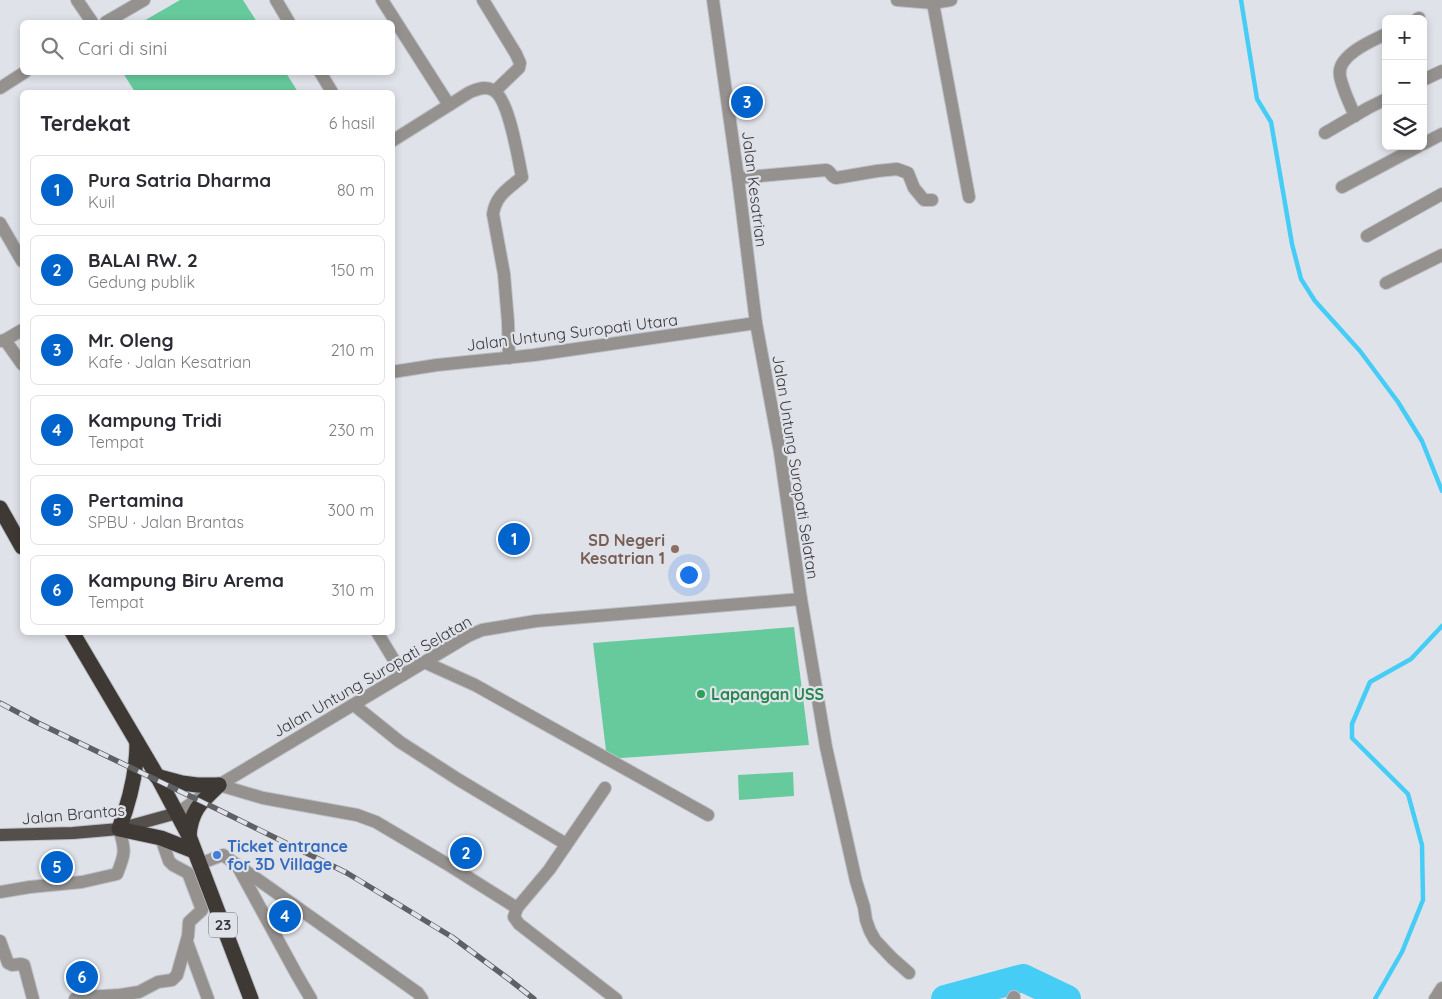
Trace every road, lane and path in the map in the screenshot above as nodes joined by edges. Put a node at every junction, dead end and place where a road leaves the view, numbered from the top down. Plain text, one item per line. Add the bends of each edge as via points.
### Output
1 (77, 0) edge
2 (144, 0) edge
3 (276, 0) edge
4 (382, 0) edge
5 (483, 0) edge
6 (714, 0) edge
7 (897, 0) edge
8 (951, 0) edge
9 (933, 4) junction
10 (91, 20) edge
11 (109, 20) edge
12 (288, 20) edge
13 (395, 20) edge
14 (395, 20) edge
15 (1382, 36) edge
16 (1442, 71) edge
17 (20, 75) edge
18 (322, 75) edge
19 (1427, 78) edge
20 (0, 88) edge
21 (331, 90) edge
22 (495, 91) junction
23 (1382, 101) edge
24 (449, 105) junction
25 (1355, 116) junction
26 (1325, 133) dead end
27 (1442, 134) edge
28 (395, 140) edge
29 (1427, 142) edge
30 (1411, 150) edge
31 (738, 178) junction
32 (1342, 186) dead end
33 (1442, 194) edge
34 (969, 197) dead end
35 (932, 200) dead end
36 (0, 223) edge
37 (1367, 236) dead end
38 (1442, 255) edge
39 (20, 258) edge
40 (1386, 283) dead end
41 (756, 323) junction
42 (20, 331) edge
43 (3, 341) edge
44 (509, 358) junction
45 (20, 362) edge
46 (395, 371) edge
47 (0, 508) edge
48 (20, 543) edge
49 (801, 599) junction
50 (74, 635) edge
51 (379, 635) edge
52 (424, 662) junction
53 (403, 675) junction
54 (354, 705) junction
55 (137, 742) junction
56 (156, 776) junction
57 (219, 785) junction
58 (605, 788) dead end
59 (177, 813) junction
60 (708, 815) dead end
61 (119, 829) junction
62 (0, 835) edge
63 (189, 836) junction
64 (162, 838) junction
65 (566, 844) junction
66 (197, 858) junction
67 (237, 865) junction
68 (0, 892) edge
69 (517, 908) junction
70 (0, 942) edge
71 (187, 942) junction
72 (908, 973) dead end
73 (1442, 988) edge
74 (139, 995) edge
75 (33, 999) edge
76 (75, 999) edge
77 (208, 999) edge
78 (251, 999) edge
79 (311, 999) edge
80 (422, 999) edge
81 (616, 999) edge
82 (1435, 999) edge

1 - 10 street
2 - 11 street
3 - 12 street
4 - 14 street
5 - 22 street via 520,62 519,68
6 - 31 street, Jalan Kesatrian
7 - 9 street
8 - 9 street
9 - 34 street
13 - 24 street
15 - 25 street via 1364,45 1341,64 1339,75
16 - 19 street
17 - 20 street
18 - 21 street
22 - 24 street via 482,88
22 - 44 street via 505,108 522,177 500,196 493,214 504,274
23 - 25 street
24 - 28 street
25 - 26 street
27 - 29 street
30 - 32 street
31 - 35 street via 828,170 836,178 897,169 908,173 924,200
31 - 41 street, Jalan Kesatrian
33 - 37 street
36 - 39 street
38 - 40 street
41 - 44 street, Jalan Untung Suropati Utara
41 - 49 street, Jalan Untung Suropati Selatan via 780,452
42 - 43 street
43 - 45 street
44 - 46 street, Jalan Untung Suropati Utara
47 - 48 highway
49 - 52 street, Jalan Untung Suropati Selatan via 498,626 468,636
49 - 72 street via 826,747 866,920 876,940
50 - 55 highway, 23
51 - 53 street
52 - 53 street, Jalan Untung Suropati Selatan
52 - 60 street via 475,685
53 - 54 street, Jalan Untung Suropati Selatan
54 - 57 street, Jalan Untung Suropati Selatan
54 - 65 street via 400,742
55 - 56 highway, 23
55 - 61 highway via 132,790
56 - 57 highway via 189,784
56 - 59 highway, 23
57 - 59 street, Jalan Untung Suropati Selatan
57 - 63 highway via 194,813
57 - 69 street via 263,798 367,818
58 - 65 street
59 - 61 main road, Jalan Brantas
59 - 63 highway, 23
61 - 62 main road, Jalan Brantas
61 - 64 highway
61 - 68 street via 125,846 117,874 82,882
63 - 66 highway, 23
64 - 66 highway
64 - 71 street via 168,861 188,873 202,910 189,922
65 - 69 street
66 - 67 street via 223,855
66 - 78 highway, 23
67 - 79 street
67 - 80 street via 418,993
69 - 81 street via 514,917 519,924
70 - 75 street via 8,963 24,966
71 - 74 street via 174,978 158,982
71 - 77 street
73 - 82 street
74 - 76 street

